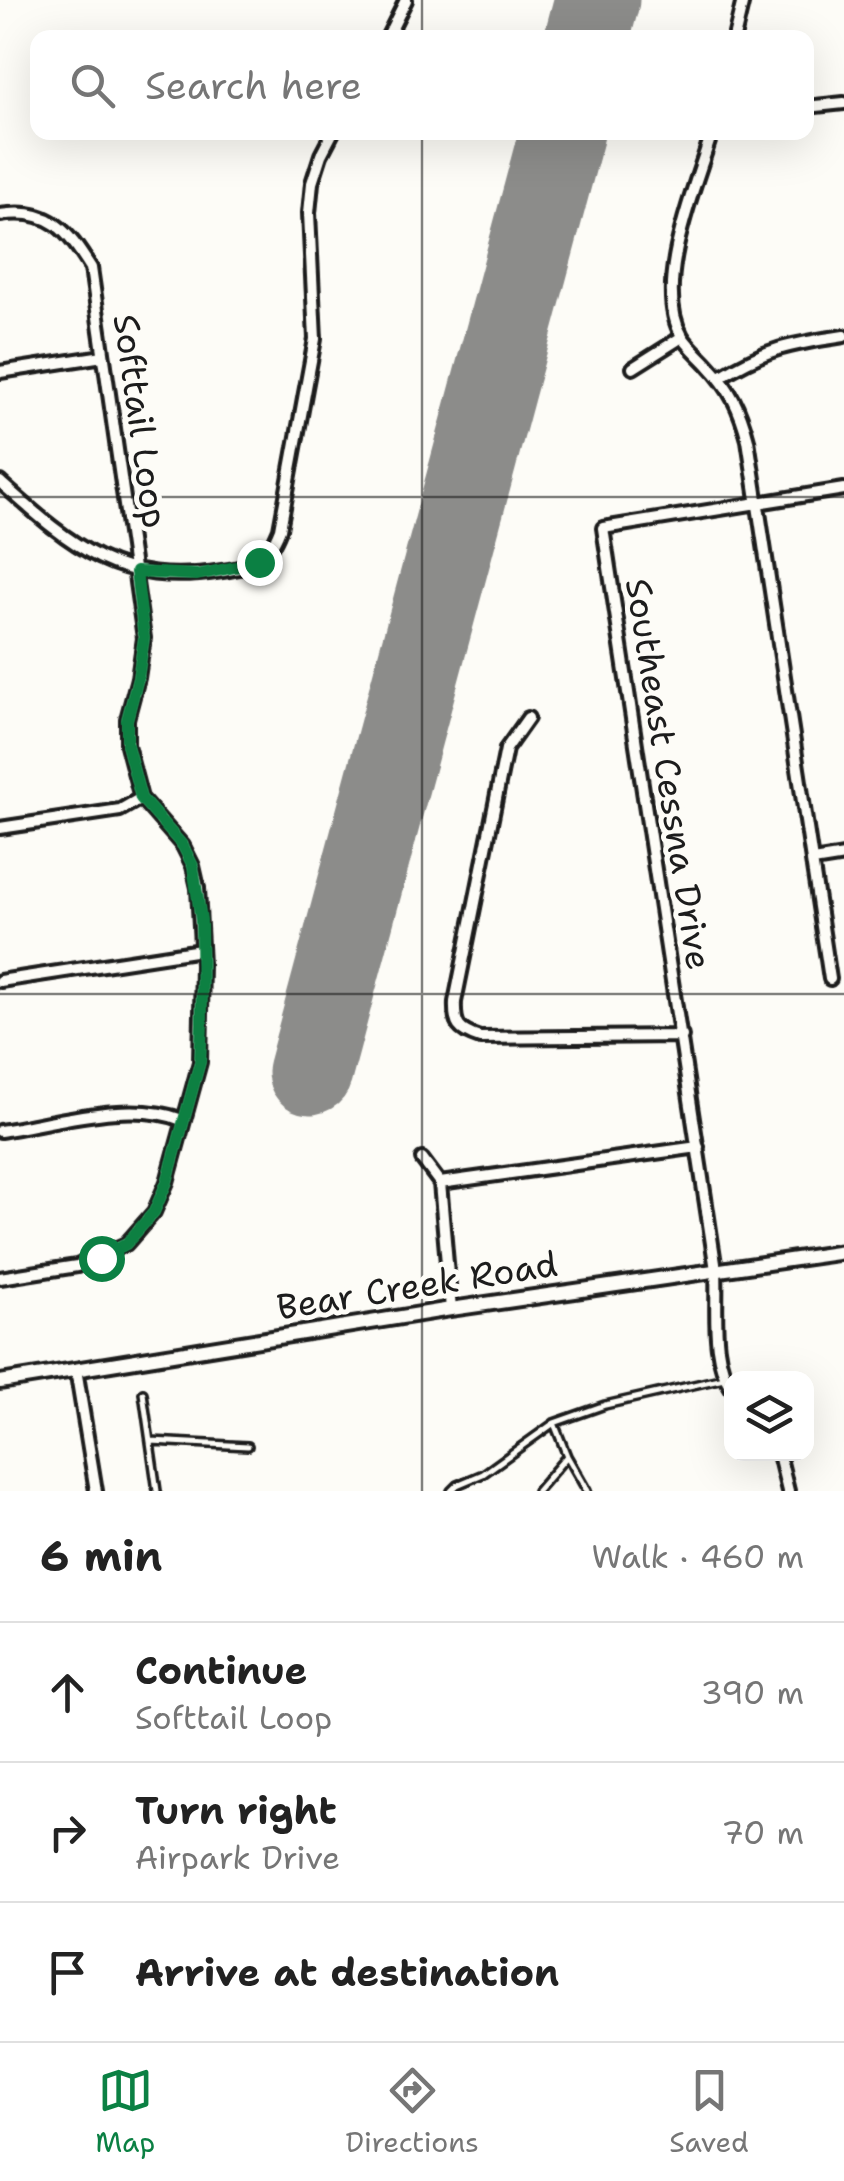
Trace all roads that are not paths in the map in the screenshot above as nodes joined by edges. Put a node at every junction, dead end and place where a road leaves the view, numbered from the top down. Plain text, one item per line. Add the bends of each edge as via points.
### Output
1 (406, 0) edge
2 (743, 0) edge
3 (391, 30) edge
4 (736, 30) edge
5 (844, 103) edge
6 (814, 106) edge
7 (329, 140) edge
8 (710, 140) edge
9 (0, 215) edge
10 (844, 336) edge
11 (682, 337) junction
12 (104, 356) junction
13 (633, 368) dead end
14 (0, 372) edge
15 (720, 377) junction
16 (0, 482) edge
17 (844, 489) edge
18 (758, 503) junction
19 (136, 572) junction
20 (528, 718) dead end
21 (141, 798) junction
22 (0, 828) edge
23 (844, 856) edge
24 (813, 862) junction
25 (200, 950) junction
26 (830, 979) dead end
27 (0, 981) edge
28 (682, 1036) junction
29 (182, 1120) junction
30 (0, 1132) edge
31 (698, 1147) junction
32 (422, 1159) dead end
33 (440, 1182) junction
34 (844, 1252) edge
35 (716, 1270) junction
36 (0, 1278) edge
37 (451, 1309) junction
38 (76, 1369) junction
39 (724, 1378) joint
40 (0, 1382) edge
41 (143, 1393) dead end
42 (554, 1423) junction
43 (150, 1441) junction
44 (248, 1446) dead end
45 (567, 1456) junction
46 (781, 1461) edge
47 (96, 1491) edge
48 (157, 1491) edge
49 (451, 1491) edge
50 (536, 1491) edge
51 (587, 1491) edge
52 (788, 1491) edge

1 - 3 street
2 - 4 street
5 - 6 street
7 - 19 street via 309,212 315,339 272,550 243,568 197,575
8 - 11 street via 670,274 670,307
9 - 12 street, Softtail Loop via 45,218 68,232 91,268
10 - 15 street via 788,344
11 - 13 street
11 - 15 street
12 - 14 street
12 - 19 street, Softtail Loop
15 - 18 street via 739,405
16 - 19 street via 80,549
17 - 18 street, Southeast Cessna Drive
18 - 24 street
18 - 28 street, Southeast Cessna Drive via 603,528
19 - 21 street, Softtail Loop via 144,638 127,745
20 - 28 street via 506,749 454,1022 480,1038
21 - 22 street via 120,810
21 - 25 street, Softtail Loop via 193,866
23 - 24 street
24 - 26 street
25 - 27 street
25 - 29 street, Softtail Loop via 200,1062
28 - 31 street, Southeast Cessna Drive
29 - 30 street via 133,1110
29 - 36 street, Softtail Loop via 154,1212 126,1244 76,1266
31 - 33 street
31 - 35 street, Southeast Cessna Drive
32 - 33 street
33 - 37 street
34 - 35 street, Bear Creek Road
35 - 37 street, Bear Creek Road
35 - 39 street, Southeast Cessna Drive
37 - 38 street, Bear Creek Road
38 - 40 street, Bear Creek Road
38 - 47 street
39 - 42 lane
41 - 43 lane
42 - 45 lane
42 - 49 lane
43 - 44 lane
43 - 48 lane
45 - 50 lane
45 - 51 lane
46 - 52 street

